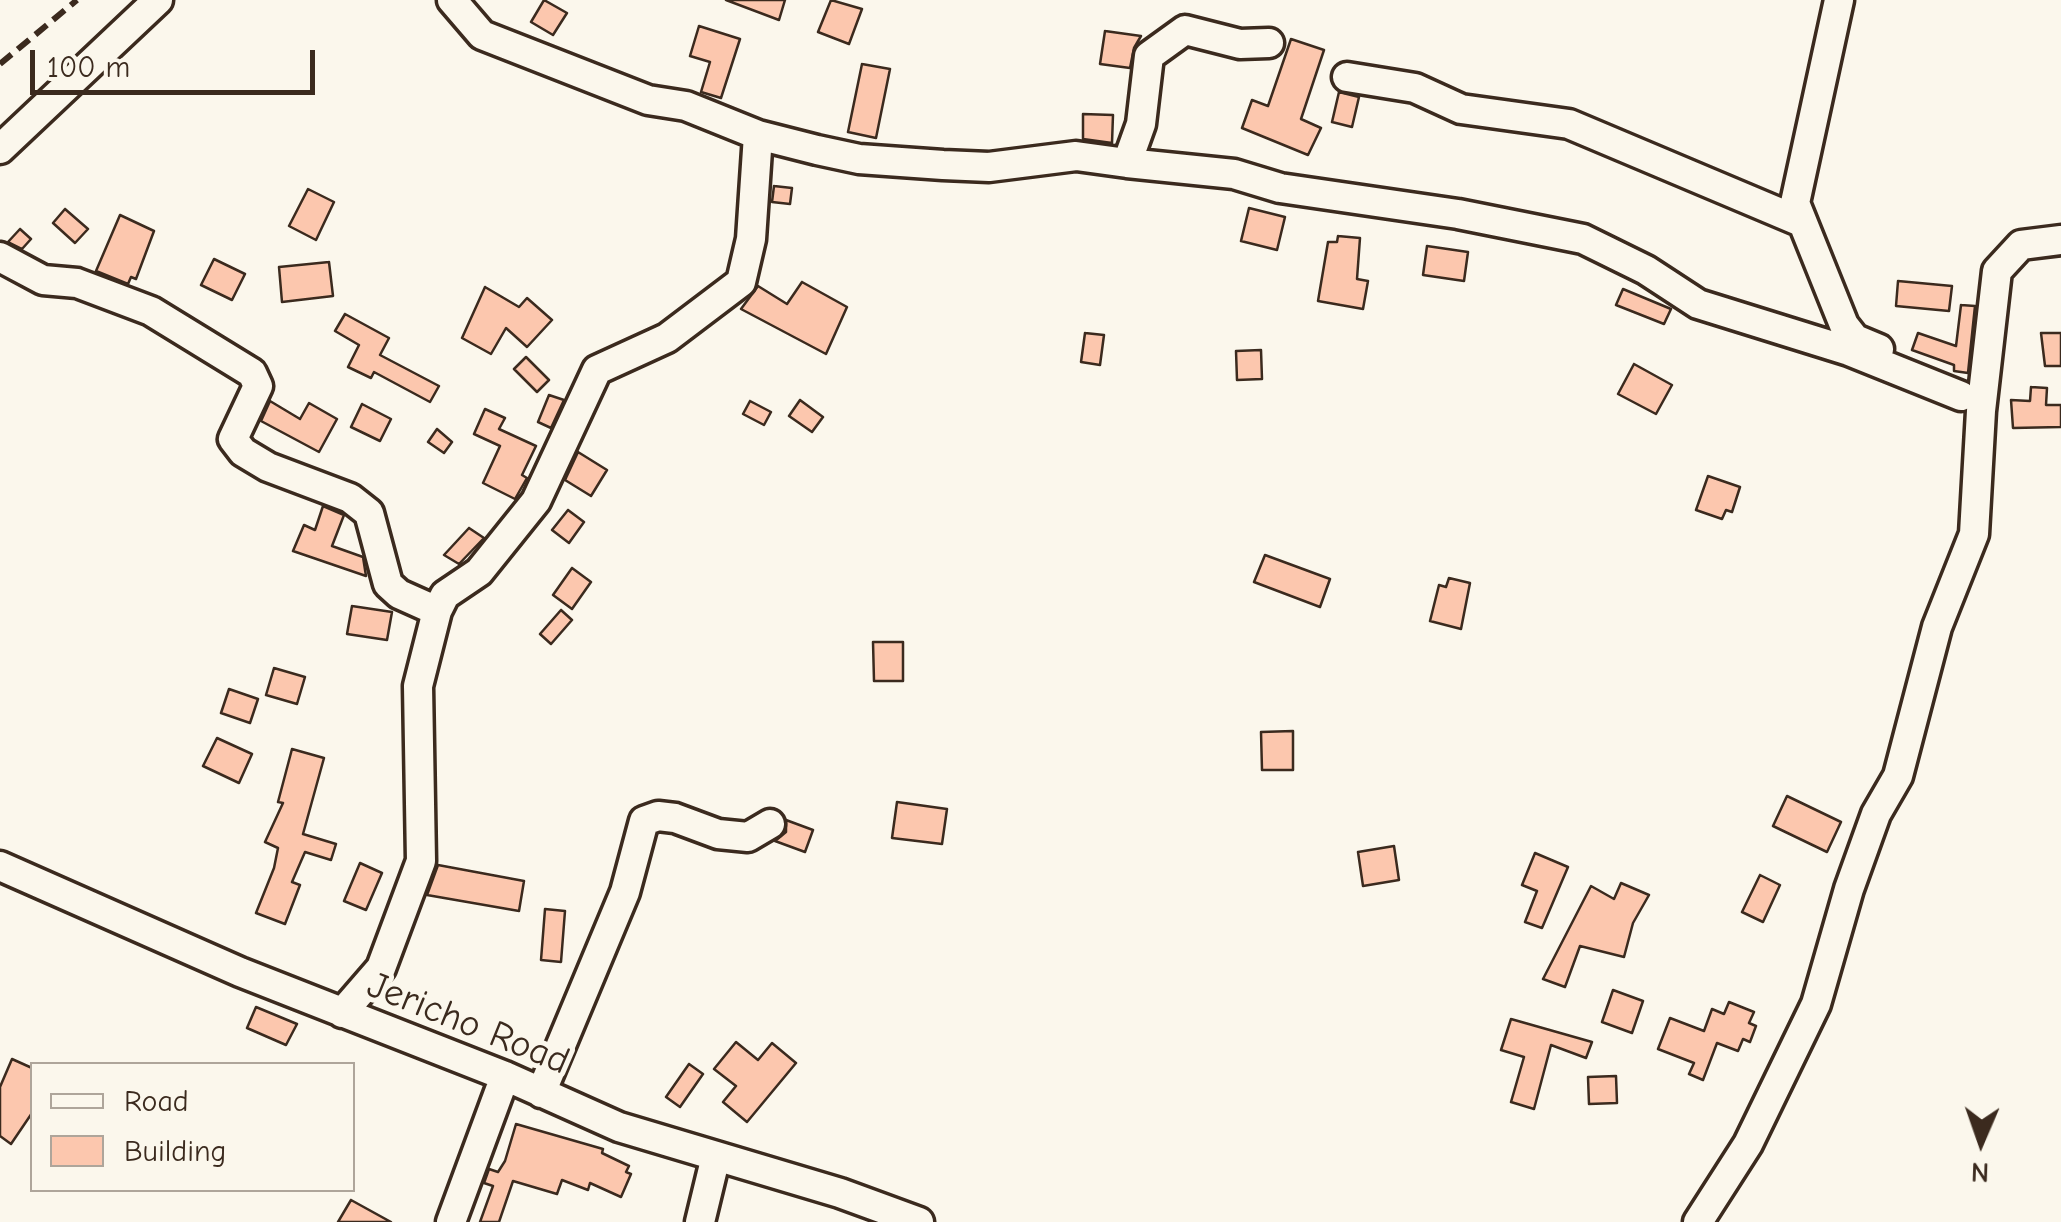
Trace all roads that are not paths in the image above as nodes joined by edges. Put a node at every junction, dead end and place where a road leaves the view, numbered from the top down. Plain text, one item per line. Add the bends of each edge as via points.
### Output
1 (158, 0) edge
2 (452, 0) edge
3 (1839, 0) edge
4 (1269, 43) dead end
5 (1347, 78) dead end
6 (758, 135) junction
7 (0, 149) edge
8 (1127, 162) junction
9 (1799, 221) junction
10 (2061, 240) edge
11 (0, 257) edge
12 (1971, 404) junction
13 (437, 611) junction
14 (770, 824) dead end
15 (0, 866) edge
16 (342, 1014) junction
17 (506, 1076) junction
18 (541, 1092) junction
19 (716, 1156) junction
20 (451, 1222) edge
21 (700, 1222) edge
22 (919, 1222) edge
23 (1698, 1222) edge

1 - 7 street
2 - 6 street via 482,35
3 - 9 street via 1796,183
4 - 8 street via 1240,44 1185,30 1158,48 1149,56 1141,124
5 - 9 street via 1415,88 1461,109 1569,124
6 - 8 street via 860,159 988,166 1076,156
6 - 13 street via 752,240 742,282 666,338 597,370 536,501 479,572 445,596
8 - 12 street via 1234,174 1280,188 1583,238 1698,304 1849,351
9 - 12 street via 1855,339 1939,374
10 - 12 street via 2021,245 1997,271
11 - 13 street via 43,280 77,283 151,311 252,373 258,386 233,439 243,452 350,498 369,513 388,584
12 - 23 street via 1974,534 1936,627 1898,776 1871,829 1816,1004 1748,1144
13 - 16 street via 418,686 420,861 381,968
14 - 18 street via 748,837 675,818 644,821 625,892
15 - 16 street, Jericho Road
16 - 17 street, Jericho Road
17 - 18 street, Jericho Road
17 - 20 street
18 - 19 street, Jericho Road via 619,1127
19 - 21 street
19 - 22 street, Jericho Road

